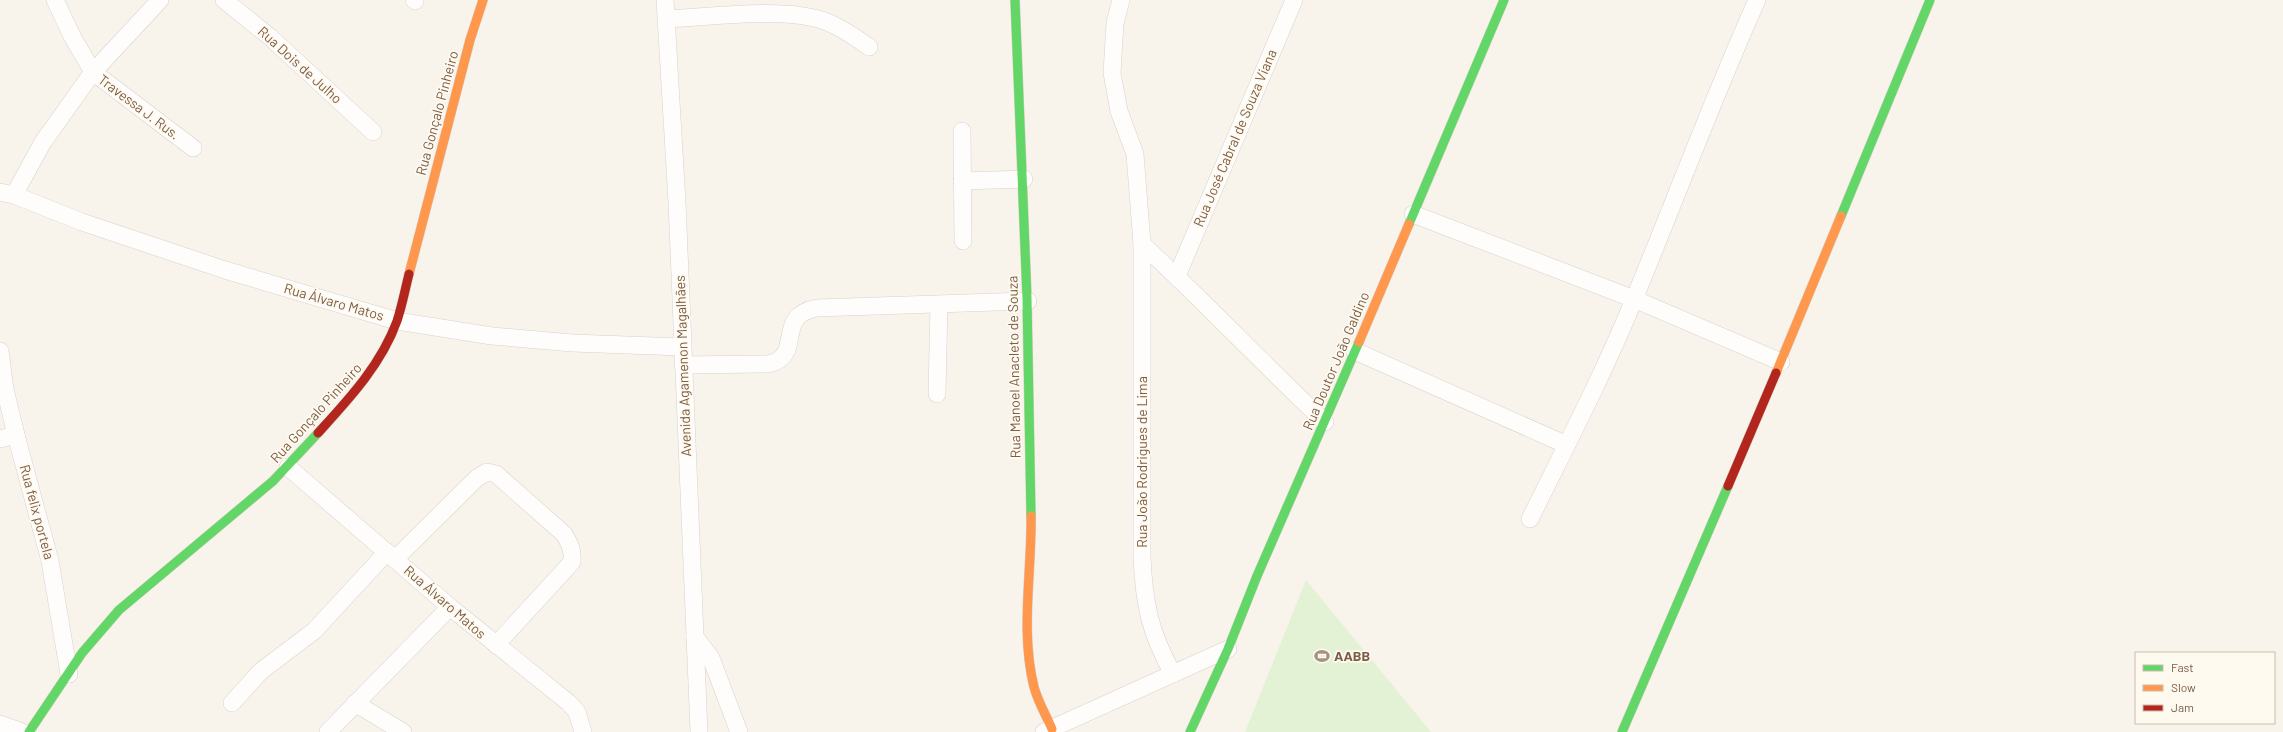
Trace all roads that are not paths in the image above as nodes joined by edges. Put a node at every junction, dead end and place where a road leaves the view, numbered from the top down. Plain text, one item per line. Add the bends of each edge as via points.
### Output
1 (55, 0) edge
2 (160, 0) edge
3 (224, 0) edge
4 (483, 0) edge
5 (665, 0) edge
6 (1015, 0) edge
7 (1121, 0) edge
8 (1294, 0) edge
9 (1504, 0) edge
10 (1756, 0) edge
11 (1930, 0) edge
12 (667, 19) junction
13 (869, 47) dead end
14 (93, 72) junction
15 (962, 131) dead end
16 (373, 132) dead end
17 (193, 148) dead end
18 (1024, 179) junction
19 (962, 181) junction
20 (7, 193) edge
21 (1413, 214) junction
22 (963, 241) dead end
23 (1142, 244) junction
24 (1177, 276) junction
25 (1634, 298) junction
26 (1028, 301) junction
27 (940, 305) junction
28 (397, 321) junction
29 (682, 347) junction
30 (0, 351) edge
31 (1355, 351) junction
32 (1781, 362) junction
33 (682, 364) junction
34 (937, 394) dead end
35 (1325, 422) junction
36 (8, 437) edge
37 (1567, 445) junction
38 (288, 467) junction
39 (1530, 519) dead end
40 (391, 556) junction
41 (450, 608) junction
42 (695, 637) junction
43 (496, 645) junction
44 (1228, 649) junction
45 (69, 674) junction
46 (1173, 674) junction
47 (232, 703) dead end
48 (354, 703) junction
49 (0, 724) edge
50 (1048, 730) edge
51 (22, 732) edge
52 (29, 732) edge
53 (328, 732) edge
54 (402, 732) edge
55 (584, 732) edge
56 (700, 732) edge
57 (739, 732) edge
58 (1190, 732) edge
59 (1622, 732) edge

1 - 14 street, Travessa J. Rus.
2 - 14 street
3 - 16 street, Rua Dois de Julho via 270,37
4 - 28 street, Rua Gonçalo Pinheiro via 470,40
5 - 12 street, Avenida Agamenon Magalhães
6 - 18 street, Rua Manoel Anacleto de Souza
7 - 23 street, Rua João Rodrigues de Lima via 1115,24 1112,73 1119,111 1135,154
8 - 24 street, Rua José Cabral de Souza Viana
9 - 21 street, Rua Doutor João Galdino
10 - 25 street via 1720,81
11 - 32 street
12 - 13 street via 757,14 801,15 826,21
12 - 29 street, Avenida Agamenon Magalhães
14 - 17 street, Travessa J. Rus.
14 - 20 street
15 - 19 street
18 - 19 street
18 - 26 street, Rua Manoel Anacleto de Souza
19 - 22 street
20 - 28 street, Rua Álvaro Matos via 82,222 225,270
21 - 25 street
21 - 31 street, Rua Doutor João Galdino
23 - 24 street
23 - 46 street, Rua João Rodrigues de Lima via 1143,590 1153,633
24 - 35 street via 1266,367
25 - 32 street
25 - 37 street
26 - 27 street
26 - 50 street, Rua Manoel Anacleto de Souza via 1031,543 1027,622 1033,682
27 - 33 street via 807,310 794,321 785,353 780,360 768,364
27 - 34 street
28 - 29 street, Rua Álvaro Matos via 492,336 572,343
28 - 38 street, Rua Gonçalo Pinheiro via 386,348 371,374
29 - 33 street, Avenida Agamenon Magalhães
30 - 36 street, Rua felix portela
31 - 35 street, Rua Doutor João Galdino
31 - 37 street
32 - 59 street
33 - 42 street, Avenida Agamenon Magalhães
35 - 44 street, Rua Doutor João Galdino via 1257,576
36 - 45 street, Rua felix portela via 50,561
37 - 39 street
38 - 40 street, Rua Álvaro Matos
38 - 45 street, Rua Gonçalo Pinheiro via 236,514 154,578 117,612
40 - 41 street, Rua Álvaro Matos
40 - 43 street via 477,478 487,472 496,474 564,534 573,553 572,562
40 - 47 street via 314,631 277,657
41 - 43 street, Rua Álvaro Matos
41 - 48 street
42 - 56 street, Avenida Agamenon Magalhães
42 - 57 street via 711,658
43 - 55 street, Rua Álvaro Matos via 569,703 577,712
44 - 46 street
44 - 58 street, Rua Doutor João Galdino
45 - 52 street, Rua Gonçalo Pinheiro
46 - 50 street
48 - 53 street
48 - 54 street
49 - 51 street

